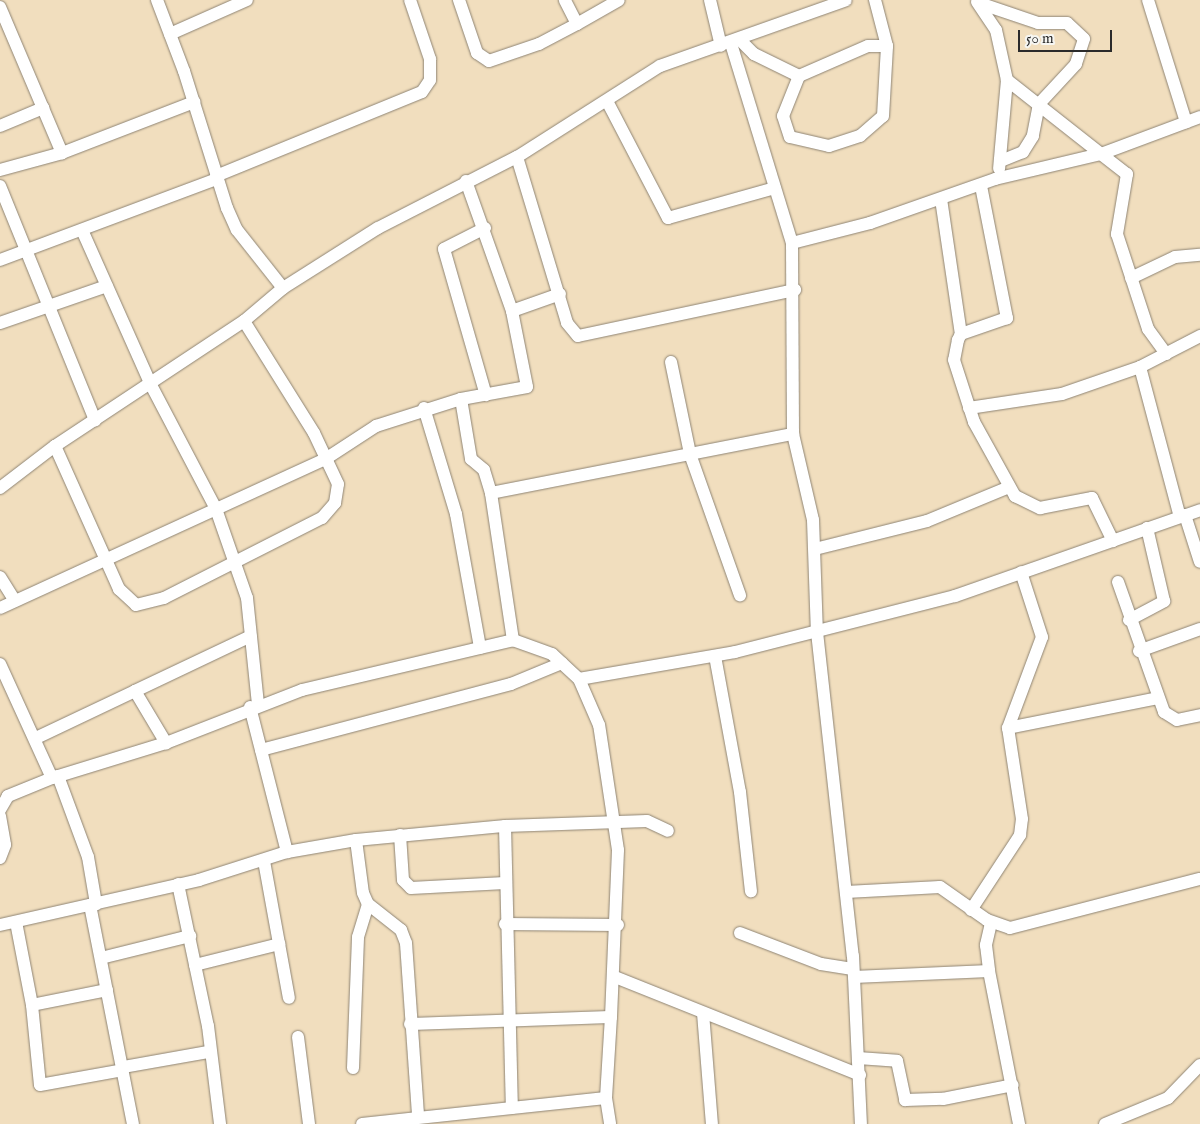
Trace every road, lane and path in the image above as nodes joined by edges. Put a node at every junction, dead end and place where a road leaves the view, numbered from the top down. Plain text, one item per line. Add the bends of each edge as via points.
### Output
1 (157, 0) edge
2 (247, 0) edge
3 (410, 0) edge
4 (459, 0) edge
5 (566, 0) edge
6 (619, 0) edge
7 (710, 0) edge
8 (846, 0) edge
9 (875, 0) edge
10 (1148, 0) edge
11 (977, 2) edge
12 (0, 7) edge
13 (577, 24) junction
14 (170, 34) junction
15 (731, 43) junction
16 (887, 46) junction
17 (799, 76) junction
18 (1007, 80) junction
19 (607, 101) junction
20 (194, 102) junction
21 (1039, 104) junction
22 (43, 108) junction
23 (1200, 117) edge
24 (1186, 122) junction
25 (0, 126) edge
26 (62, 153) junction
27 (1101, 154) junction
28 (517, 158) junction
29 (1001, 162) junction
30 (0, 170) edge
31 (216, 177) junction
32 (995, 179) junction
33 (466, 181) junction
34 (0, 186) edge
35 (981, 186) junction
36 (775, 188) junction
37 (941, 199) junction
38 (485, 228) junction
39 (82, 230) junction
40 (792, 243) junction
41 (26, 252) junction
42 (1200, 255) edge
43 (0, 260) edge
44 (1130, 278) junction
45 (107, 286) junction
46 (283, 288) junction
47 (795, 290) junction
48 (560, 294) junction
49 (48, 307) junction
50 (512, 311) junction
51 (244, 320) junction
52 (0, 323) edge
53 (962, 334) junction
54 (1200, 336) edge
55 (1166, 354) junction
56 (671, 362) dead end
57 (1140, 367) junction
58 (151, 385) junction
59 (486, 395) junction
60 (461, 399) junction
61 (424, 408) junction
62 (969, 408) junction
63 (95, 420) junction
64 (793, 434) junction
65 (55, 446) junction
66 (690, 454) junction
67 (327, 458) junction
68 (1009, 487) junction
69 (0, 488) edge
70 (491, 493) junction
71 (216, 509) junction
72 (1200, 510) edge
73 (1182, 516) junction
74 (1147, 528) junction
75 (1113, 541) junction
76 (815, 549) junction
77 (106, 559) junction
78 (1200, 562) edge
79 (235, 563) junction
80 (1021, 572) junction
81 (0, 577) edge
82 (1118, 582) dead end
83 (740, 595) dead end
84 (15, 601) junction
85 (0, 608) edge
86 (1129, 620) junction
87 (1200, 629) edge
88 (817, 632) junction
89 (250, 636) junction
90 (513, 640) junction
91 (480, 648) junction
92 (1139, 651) junction
93 (715, 656) junction
94 (562, 663) junction
95 (0, 664) edge
96 (579, 679) junction
97 (135, 691) junction
98 (1158, 698) junction
99 (254, 705) junction
100 (1200, 715) edge
101 (1008, 728) junction
102 (36, 738) junction
103 (166, 743) junction
104 (261, 750) junction
105 (55, 777) junction
106 (0, 810) edge
107 (0, 816) edge
108 (613, 823) junction
109 (505, 826) junction
110 (668, 831) dead end
111 (400, 835) junction
112 (356, 840) junction
113 (286, 852) junction
114 (0, 858) edge
115 (264, 861) junction
116 (1200, 879) edge
117 (505, 883) junction
118 (178, 884) junction
119 (751, 892) dead end
120 (846, 892) junction
121 (93, 904) junction
122 (368, 904) junction
123 (972, 910) junction
124 (16, 922) junction
125 (991, 922) junction
126 (505, 924) junction
127 (618, 925) junction
128 (0, 926) edge
129 (740, 933) dead end
130 (190, 936) junction
131 (279, 944) junction
132 (101, 958) junction
133 (195, 964) junction
134 (989, 971) junction
135 (854, 973) junction
136 (615, 977) junction
137 (108, 990) junction
138 (288, 998) dead end
139 (32, 1005) junction
140 (703, 1013) junction
141 (611, 1017) junction
142 (508, 1018) junction
143 (410, 1024) junction
144 (298, 1037) dead end
145 (208, 1052) junction
146 (858, 1058) junction
147 (1200, 1065) edge
148 (123, 1068) junction
149 (353, 1068) dead end
150 (860, 1075) junction
151 (1013, 1085) junction
152 (606, 1098) junction
153 (512, 1108) junction
154 (418, 1116) junction
155 (401, 1121) edge
156 (129, 1123) edge
157 (220, 1124) edge
158 (309, 1124) edge
159 (362, 1124) edge
160 (610, 1124) edge
161 (712, 1124) edge
162 (861, 1124) edge
163 (1019, 1124) edge
164 (1105, 1124) edge

1 - 14 street
2 - 14 street
3 - 31 street via 430,59 430,80 422,92
4 - 13 street via 477,53 485,61 539,44
5 - 13 street
6 - 13 street
7 - 15 street
8 - 15 street
9 - 16 street
10 - 24 street
11 - 18 street via 996,30
11 - 21 street via 1038,24 1067,23 1082,34 1076,64
12 - 22 street
14 - 20 street
15 - 17 street
15 - 19 street via 660,66
15 - 36 street
16 - 17 street via 868,46
16 - 17 street via 883,116 860,136 829,146 790,137 783,116
18 - 21 street
18 - 29 street
19 - 28 street
19 - 36 street via 668,218
20 - 26 street
20 - 31 street
21 - 27 street
21 - 29 street via 1033,136 1023,152
22 - 25 street
22 - 26 street
23 - 24 street
24 - 27 street
26 - 30 street
27 - 32 street
27 - 44 street via 1127,174 1128,188 1115,227
28 - 33 street
28 - 48 street
29 - 32 street
31 - 39 street
31 - 46 street via 237,230
32 - 35 street
33 - 38 street
33 - 46 street
34 - 41 street
35 - 37 street
35 - 53 street via 1007,318
36 - 40 street
37 - 40 street
37 - 53 street
38 - 50 street
38 - 59 street via 444,249
39 - 41 street
39 - 45 street
40 - 47 street
41 - 43 street
41 - 49 street
42 - 44 street via 1175,257
44 - 55 street via 1148,329
45 - 49 street
45 - 58 street
46 - 51 street
47 - 48 street via 578,336 567,323
47 - 64 street
48 - 50 street
49 - 52 street
49 - 63 street
50 - 59 street via 529,384
51 - 58 street
51 - 67 street
53 - 62 street via 954,360
54 - 55 street
55 - 57 street
56 - 66 street
57 - 62 street via 1062,394
57 - 73 street
58 - 63 street
58 - 71 street
59 - 60 street
60 - 61 street
60 - 70 street via 472,459 484,470
61 - 67 street via 376,426
61 - 91 street via 456,514
62 - 68 street
63 - 65 street
64 - 66 street
64 - 76 street via 813,520
65 - 69 street
65 - 77 street
66 - 70 street
66 - 83 street
67 - 71 street
67 - 79 street via 339,489 330,511
68 - 75 street via 1022,502 1040,508 1092,498
68 - 76 street via 927,521
70 - 90 street
71 - 77 street
71 - 79 street
72 - 73 street
73 - 74 street
73 - 78 street
74 - 75 street
74 - 86 street via 1164,601
75 - 80 street
76 - 88 street
77 - 79 street via 120,589 136,606 164,598
77 - 84 street
79 - 89 street via 247,598
80 - 88 street via 955,596
80 - 101 street via 1042,637
81 - 84 street
82 - 86 street
84 - 85 street
86 - 92 street
87 - 92 street
88 - 93 street
88 - 120 street
89 - 97 street
89 - 99 street
90 - 91 street
90 - 94 street via 534,644
91 - 99 street
92 - 98 street
93 - 96 street
93 - 119 street via 740,792
94 - 96 street
94 - 104 street via 510,684
95 - 102 street
96 - 108 street via 597,717
97 - 102 street
97 - 103 street
98 - 100 street via 1171,719
98 - 101 street
99 - 103 street
99 - 104 street
101 - 123 street via 1022,819 1020,835
102 - 105 street
103 - 105 street
104 - 113 street
105 - 106 street via 8,796
105 - 121 street via 88,857
107 - 114 street via 5,844
108 - 109 street
108 - 110 street via 647,821
108 - 127 street via 618,850
109 - 111 street
109 - 117 street
111 - 112 street
111 - 117 street via 403,880 411,888
112 - 113 street
112 - 122 street via 362,893
113 - 115 street
115 - 118 street
115 - 131 street
116 - 125 street via 1021,926 1000,927
117 - 126 street
118 - 121 street
118 - 130 street
120 - 123 street via 926,884 954,893
120 - 135 street
121 - 124 street
121 - 132 street
122 - 143 street via 401,930 408,963
122 - 149 street via 358,937
123 - 125 street
124 - 128 street
124 - 139 street
125 - 134 street via 986,945
126 - 127 street
126 - 142 street
127 - 136 street
129 - 135 street
130 - 132 street
130 - 133 street
131 - 133 street
131 - 138 street
132 - 137 street
133 - 145 street via 208,1026
134 - 135 street
134 - 151 street
135 - 146 street
136 - 140 street
136 - 141 street
137 - 139 street
137 - 148 street
139 - 148 street via 40,1085
140 - 150 street
140 - 161 street
141 - 142 street
141 - 152 street
142 - 143 street
142 - 153 street
143 - 154 street
144 - 158 street
145 - 148 street
145 - 157 street
146 - 150 street
146 - 151 street via 898,1061 905,1100 942,1099
147 - 164 street via 1168,1098
148 - 156 street
150 - 162 street
151 - 163 street
152 - 153 street
152 - 160 street
153 - 154 street
154 - 155 street
155 - 159 street

